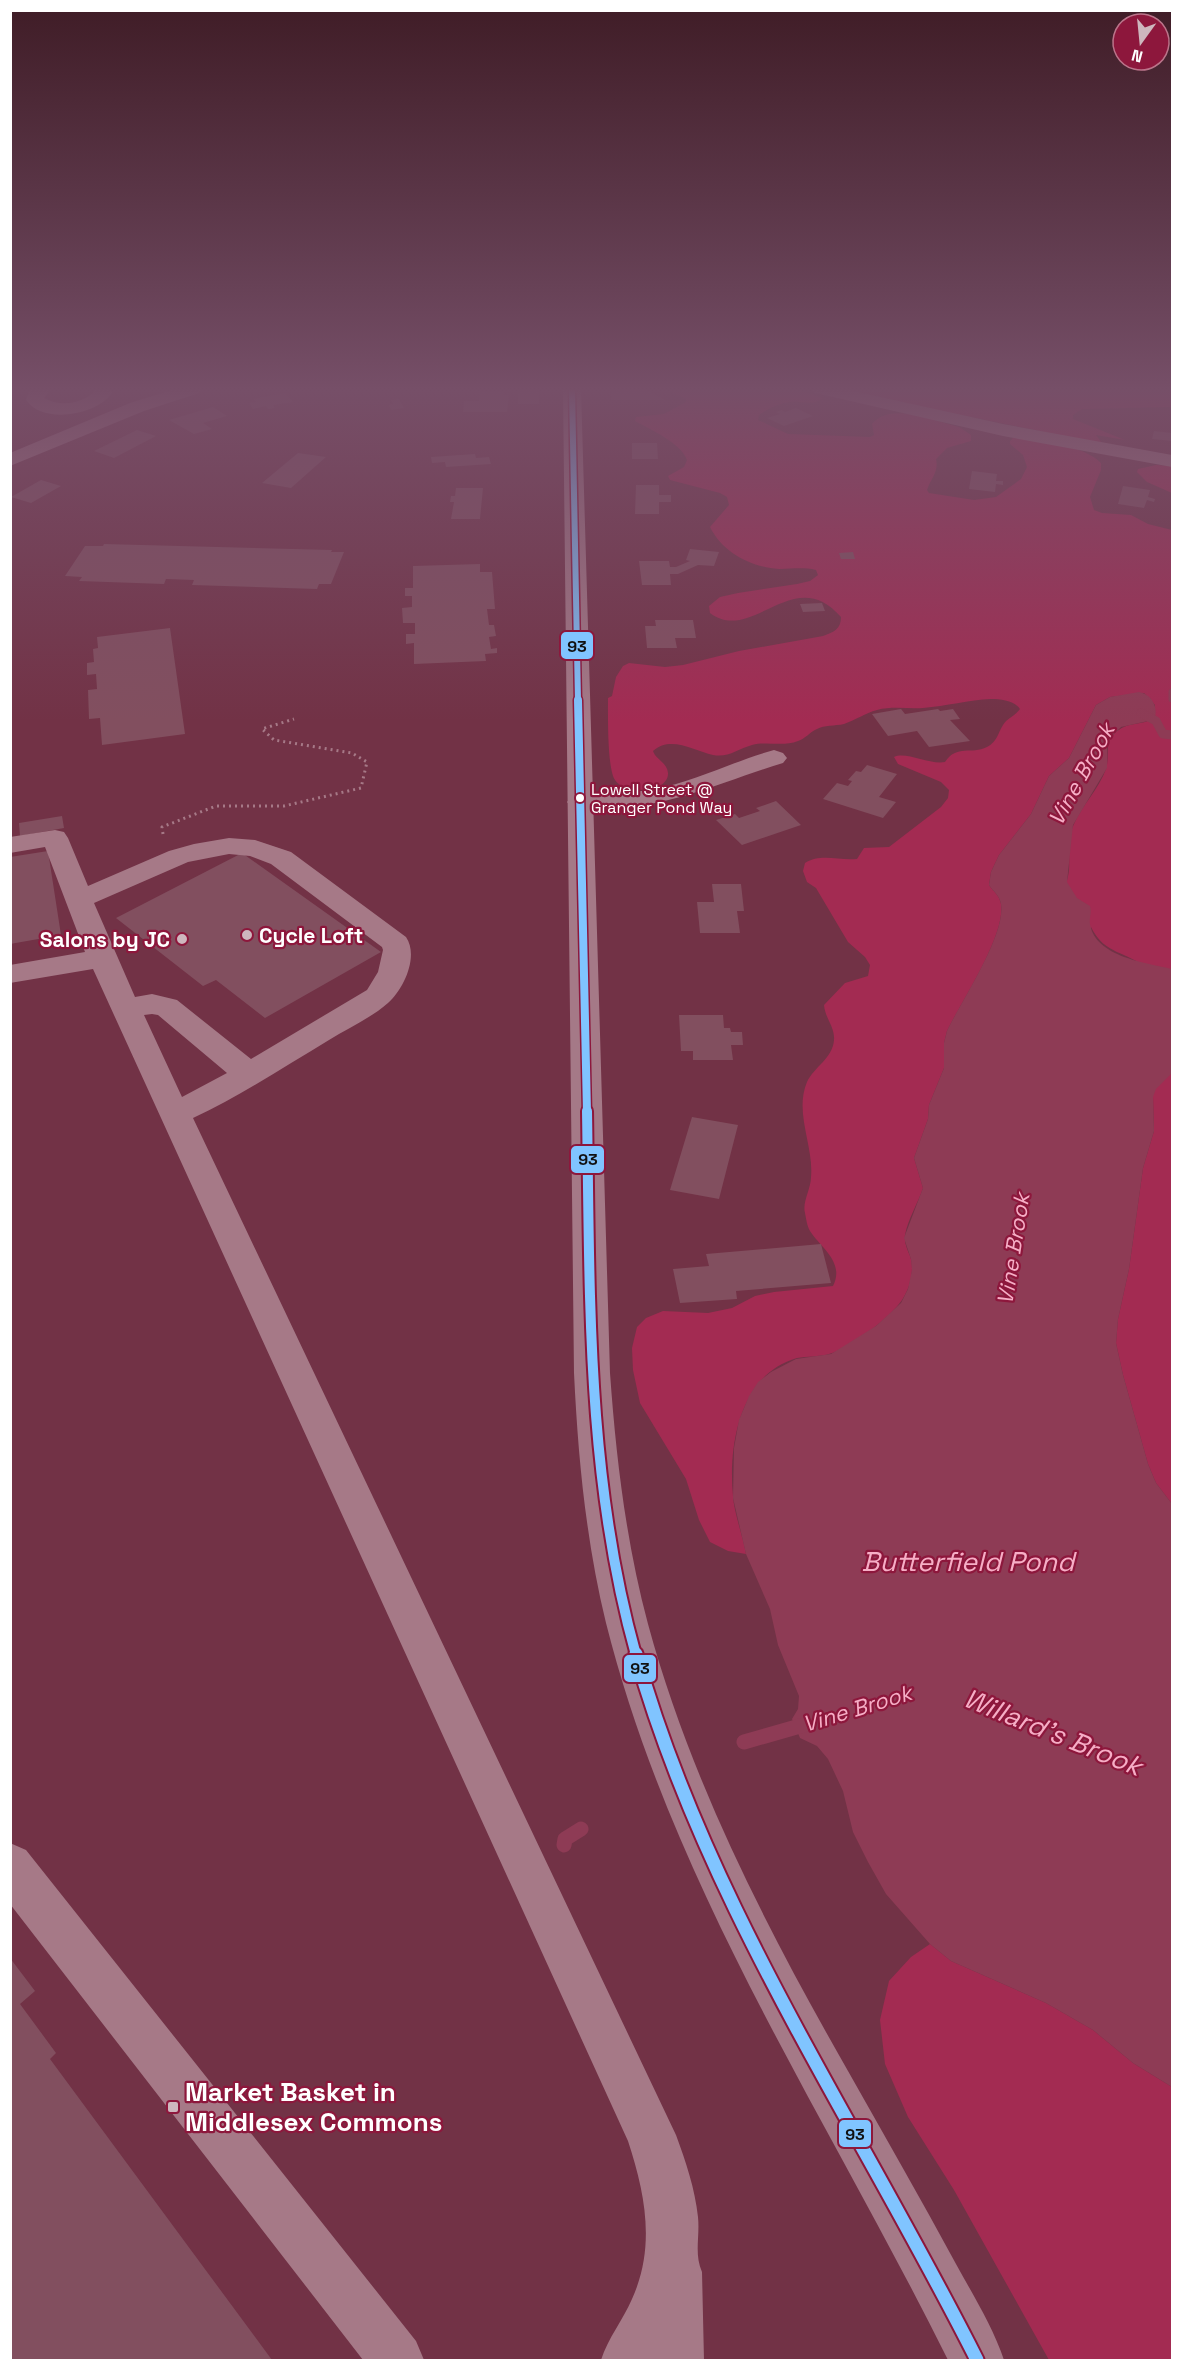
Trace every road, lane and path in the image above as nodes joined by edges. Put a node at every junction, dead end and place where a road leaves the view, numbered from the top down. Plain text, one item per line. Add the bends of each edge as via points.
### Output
1 (574, 500) edge
2 (294, 719) dead end
3 (774, 758) dead end
4 (580, 802) junction
5 (10, 845) edge
6 (168, 861) junction
7 (79, 899) junction
8 (102, 958) junction
9 (10, 975) edge
10 (126, 1009) junction
11 (249, 1074) junction
12 (175, 1113) junction
13 (10, 1866) edge
14 (673, 2230) junction
15 (397, 2361) edge
16 (628, 2361) edge
17 (677, 2361) edge
18 (977, 2361) edge

1 - 4 main road
2 - 6 path via 262,729 274,740 352,753 366,762 360,788 284,806 216,806 188,816 162,826
3 - 4 street via 664,795
4 - 18 main road via 593,1384 600,1477 611,1551 633,1641 699,1827 773,1983
5 - 7 street via 55,838
6 - 7 street
6 - 11 street via 217,846 241,846 273,854 396,943 397,954 388,981 376,997
7 - 8 street
8 - 9 street
8 - 10 street
10 - 11 street via 152,1004 167,1007
10 - 12 street
11 - 12 street
12 - 14 street via 640,2109 669,2194
13 - 15 street
14 - 16 street via 658,2303
14 - 17 street

